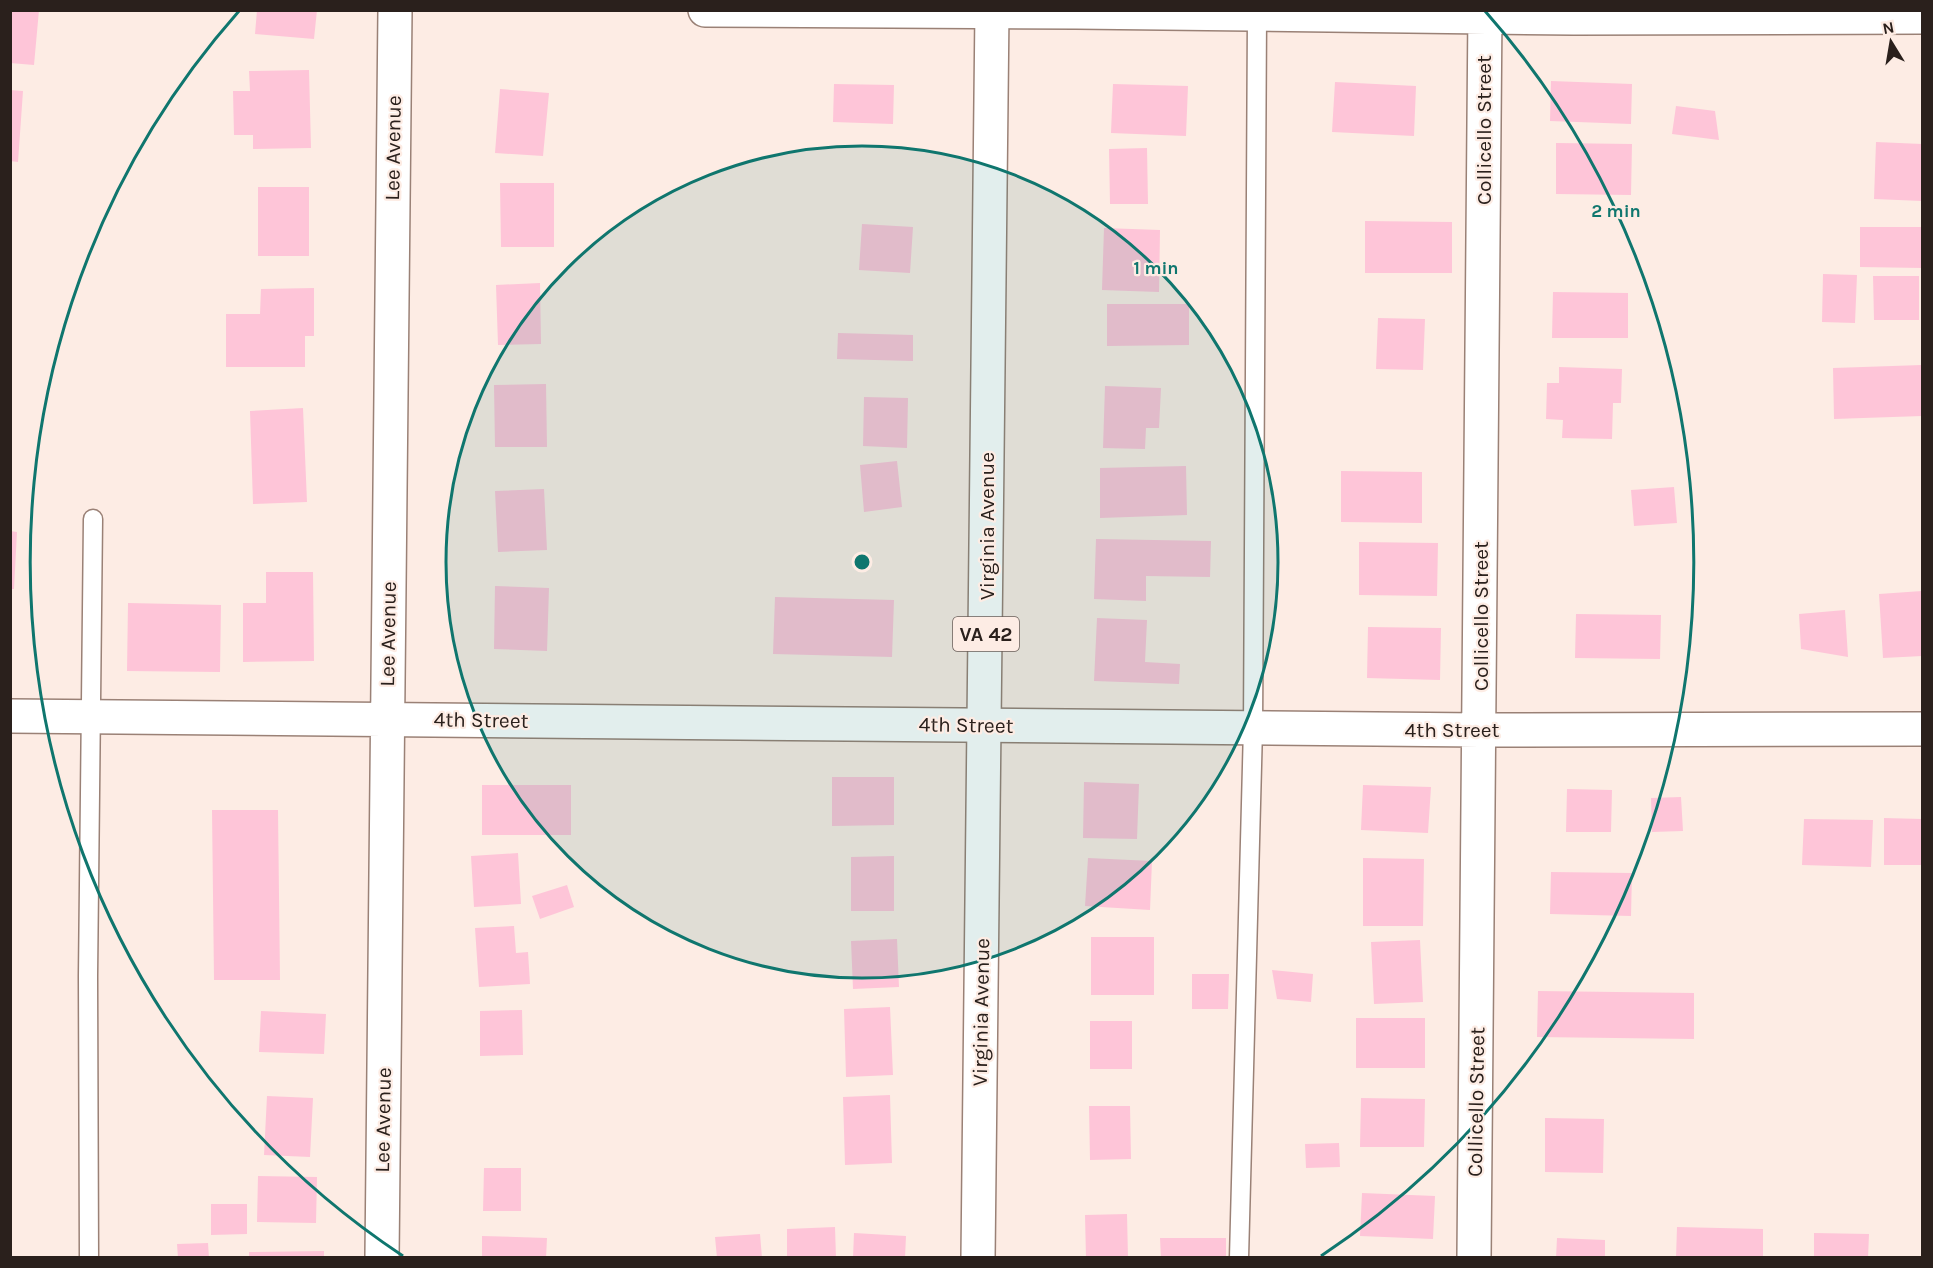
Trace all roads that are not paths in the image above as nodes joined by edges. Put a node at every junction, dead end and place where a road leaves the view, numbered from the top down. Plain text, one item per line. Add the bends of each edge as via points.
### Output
1 (395, 10) edge
2 (705, 10) edge
3 (992, 11) edge
4 (1485, 14) edge
5 (1257, 15) junction
6 (1923, 18) edge
7 (93, 519) dead end
8 (10, 716) edge
9 (92, 717) junction
10 (387, 719) junction
11 (985, 725) junction
12 (1253, 728) junction
13 (1923, 729) edge
14 (1480, 730) junction
15 (89, 1257) edge
16 (382, 1257) edge
17 (978, 1257) edge
18 (1239, 1257) edge
19 (1474, 1257) edge

1 - 10 street, Lee Avenue
2 - 3 street
3 - 5 street
3 - 11 street, Virginia Avenue / VA 42
4 - 5 street
4 - 6 street
4 - 14 street, Collicello Street
5 - 12 lane
7 - 9 lane
8 - 9 street, 4th Street
9 - 10 street, 4th Street
9 - 15 lane
10 - 11 street, 4th Street
10 - 16 street, Lee Avenue
11 - 12 street, 4th Street
11 - 17 street, Virginia Avenue / VA 42
12 - 14 street, 4th Street
12 - 18 lane
13 - 14 street, 4th Street
14 - 19 street, Collicello Street

